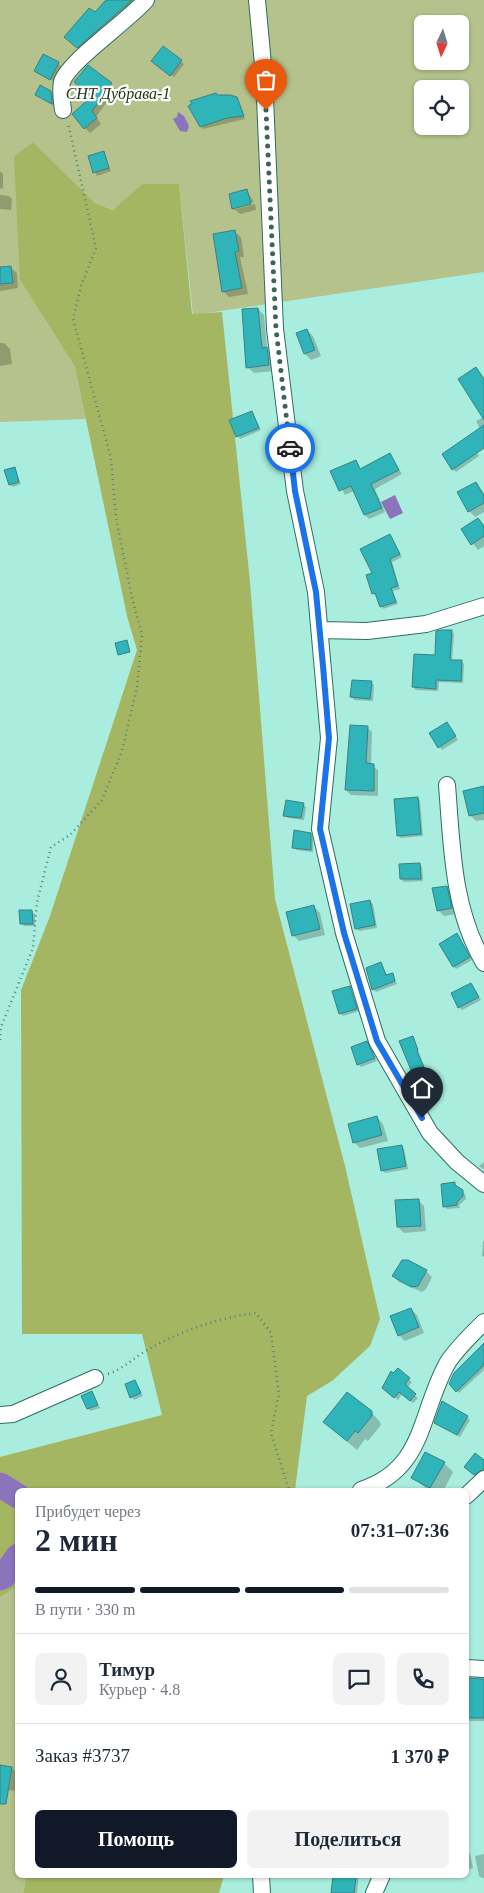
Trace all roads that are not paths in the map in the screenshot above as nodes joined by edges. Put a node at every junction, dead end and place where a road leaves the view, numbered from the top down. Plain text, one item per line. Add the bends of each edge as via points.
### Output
1 (146, 0) edge
2 (257, 0) edge
3 (63, 110) road end
4 (484, 606) edge
5 (320, 630) junction
6 (447, 785) dead end
7 (484, 963) edge
8 (484, 1184) edge
9 (484, 1322) edge
10 (95, 1378) road end
11 (0, 1415) edge
12 (484, 1479) edge
13 (365, 1488) edge
14 (469, 1493) edge
15 (469, 1668) edge
16 (484, 1669) edge
17 (261, 1878) edge
18 (381, 1878) edge
19 (262, 1893) edge
20 (374, 1893) edge

1 - 3 lane via 66,74 61,89
2 - 5 lane via 264,75 276,329 295,491 312,568
4 - 5 lane via 426,624 367,630
5 - 8 lane via 329,738 320,829 344,933 377,1041 430,1133 456,1162
6 - 7 lane via 459,903 474,946
9 - 13 lane via 448,1362 408,1457 390,1477
10 - 11 lane via 13,1414
12 - 14 lane
15 - 16 lane
17 - 19 lane
18 - 20 lane

